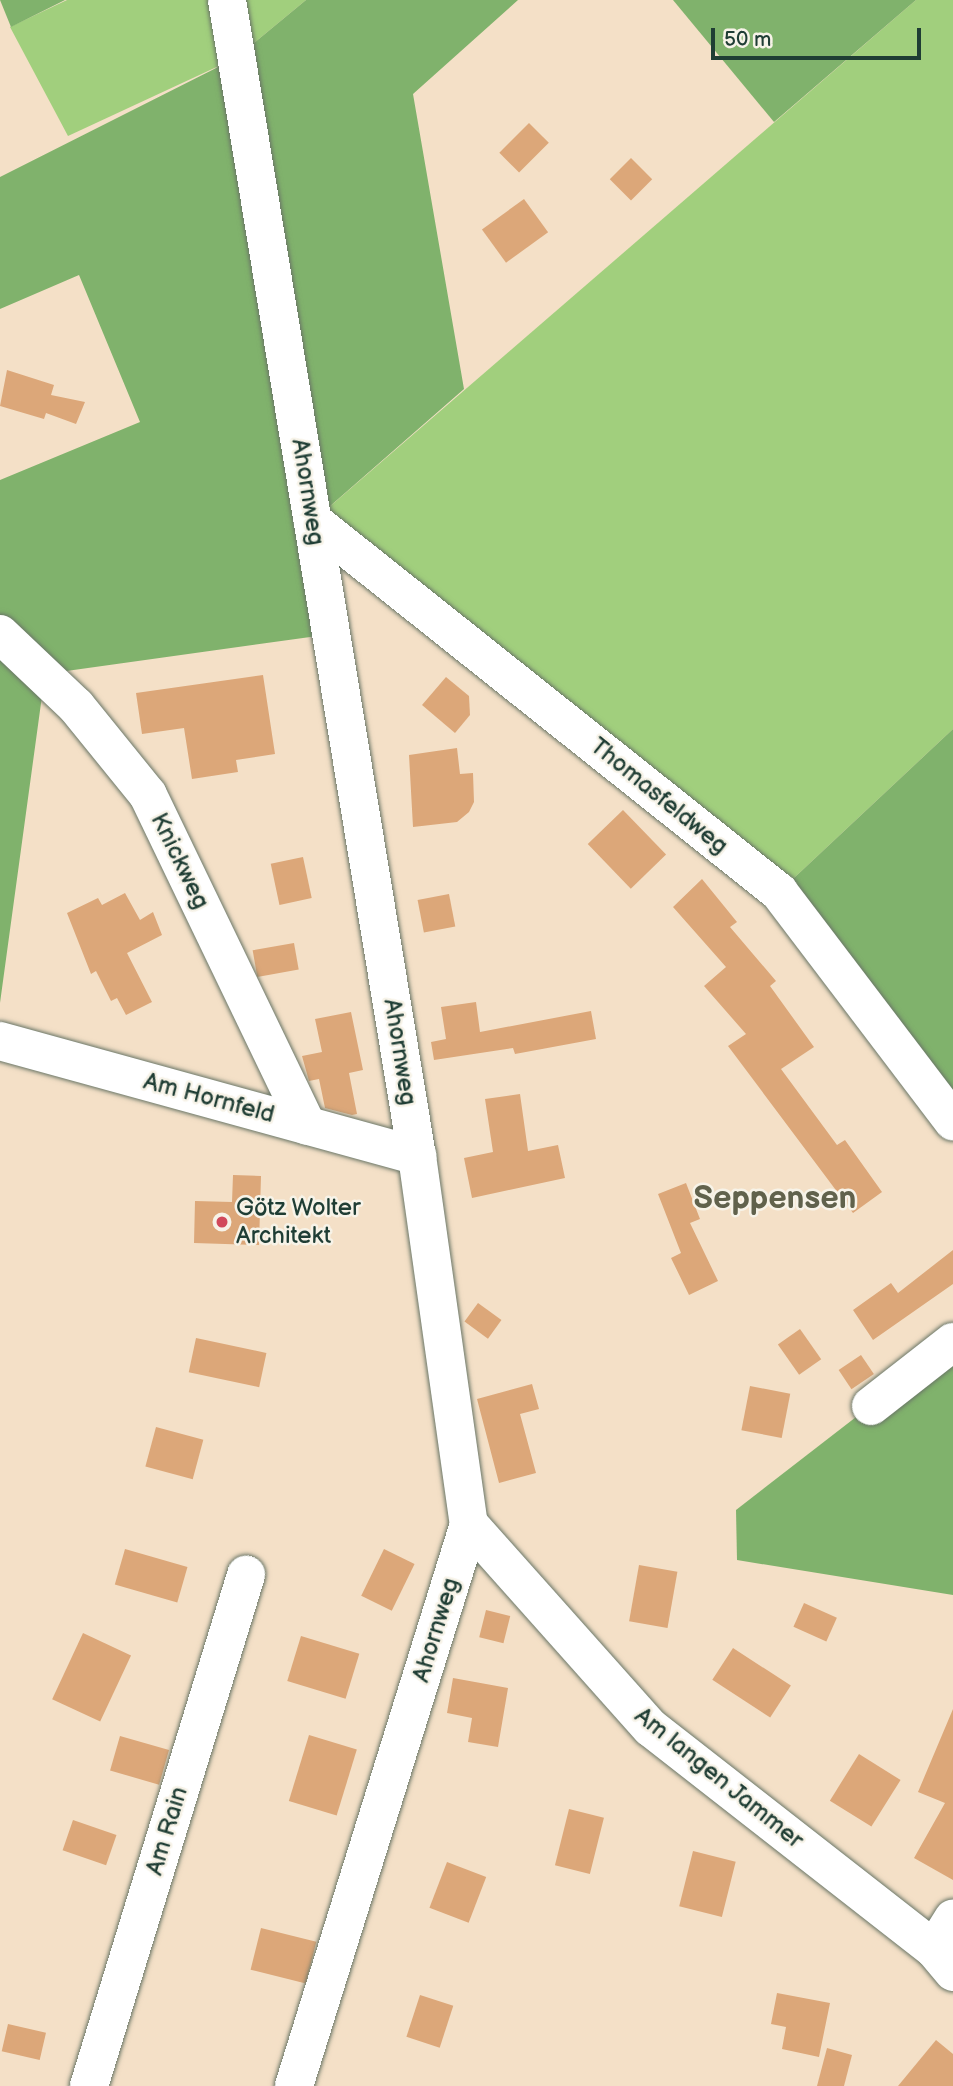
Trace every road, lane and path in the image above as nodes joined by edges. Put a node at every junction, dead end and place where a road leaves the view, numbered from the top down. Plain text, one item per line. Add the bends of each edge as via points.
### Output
1 (227, 0) edge
2 (313, 521) junction
3 (0, 634) edge
4 (0, 1041) edge
5 (953, 1121) edge
6 (307, 1126) junction
7 (417, 1156) junction
8 (953, 1342) edge
9 (871, 1406) dead end
10 (469, 1524) junction
11 (246, 1575) dead end
12 (947, 1947) edge
13 (89, 2086) edge
14 (294, 2086) edge

1 - 2 street, Ahornweg
2 - 5 street, Thomasfeldweg via 779,892
2 - 7 street, Ahornweg
3 - 6 street, Knickweg via 76,706 148,795
4 - 6 street, Am Hornfeld
6 - 7 street, Am Hornfeld
7 - 10 street, Ahornweg
8 - 9 street
10 - 12 street, Am langen Jammer via 651,1728
10 - 14 street, Ahornweg
11 - 13 street, Am Rain

